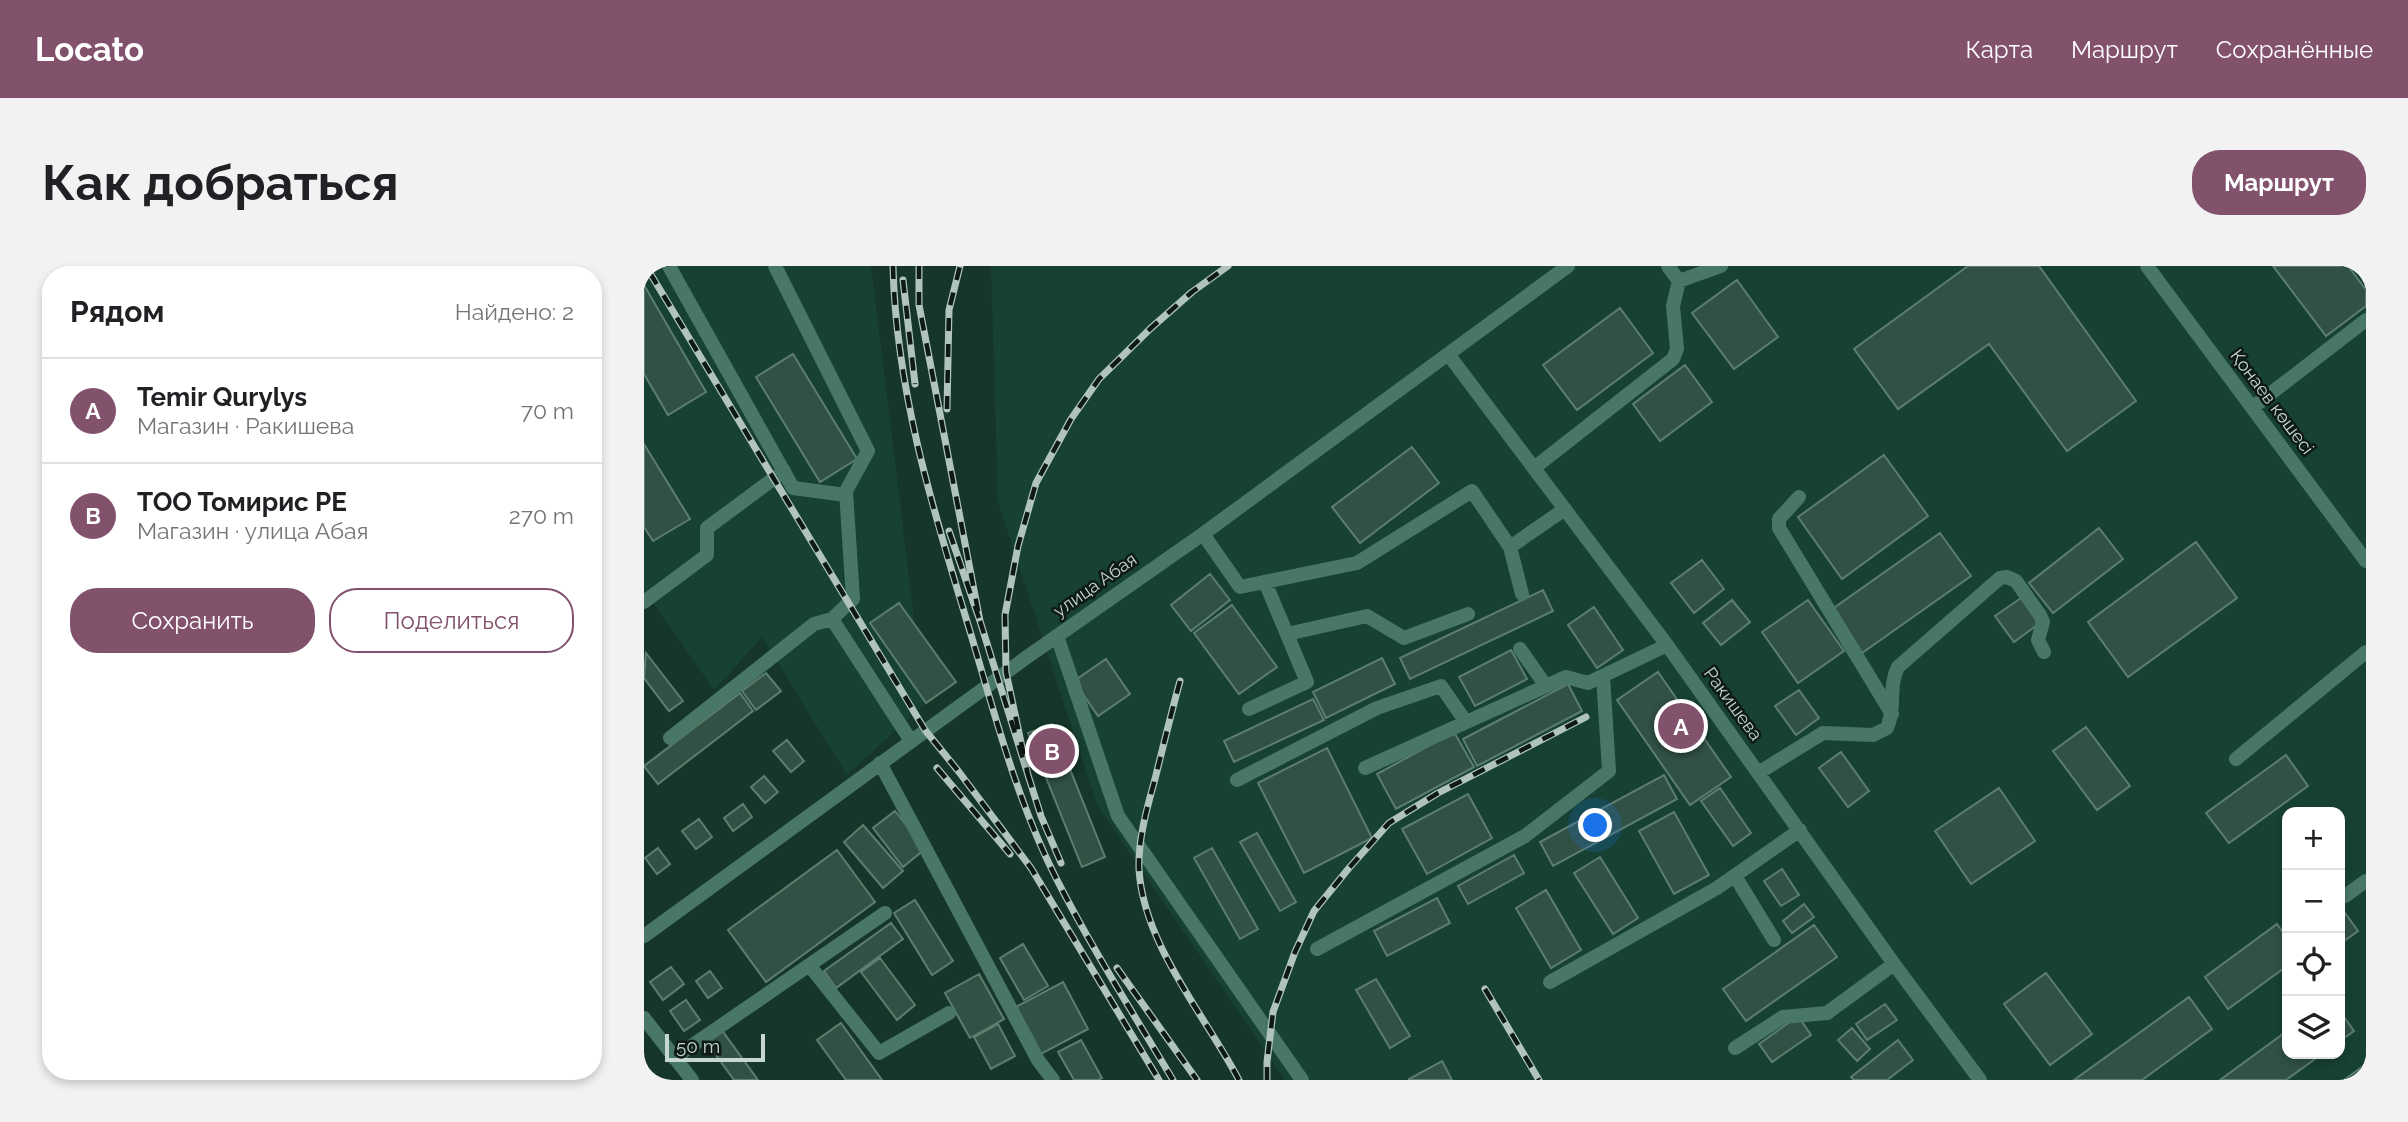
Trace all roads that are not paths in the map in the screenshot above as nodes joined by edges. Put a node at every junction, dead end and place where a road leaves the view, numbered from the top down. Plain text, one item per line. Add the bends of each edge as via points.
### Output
1 (668, 266) edge
2 (775, 266) edge
3 (1568, 266) edge
4 (1668, 266) edge
5 (1721, 266) edge
6 (2147, 266) edge
7 (1679, 281) junction
8 (2366, 320) edge
9 (1448, 354) junction
10 (2252, 408) junction
11 (1534, 468) junction
12 (784, 471) junction
13 (846, 495) junction
14 (1799, 498) dead end
15 (1564, 509) junction
16 (1203, 534) junction
17 (1510, 547) junction
18 (2366, 561) edge
19 (1265, 582) junction
20 (1522, 594) dead end
21 (644, 602) edge
22 (1468, 614) dead end
23 (832, 619) junction
24 (1287, 634) junction
25 (1057, 636) junction
26 (1667, 645) junction
27 (1520, 649) dead end
28 (2044, 652) dead end
29 (2366, 652) edge
30 (1603, 677) junction
31 (1546, 686) junction
32 (1249, 709) dead end
33 (1893, 716) junction
34 (1466, 722) junction
35 (670, 738) dead end
36 (911, 741) junction
37 (2236, 759) dead end
38 (880, 763) junction
39 (1365, 768) dead end
40 (1758, 773) junction
41 (1237, 780) dead end
42 (1800, 830) junction
43 (1735, 876) junction
44 (2366, 881) edge
45 (2345, 896) dead end
46 (885, 913) dead end
47 (644, 936) edge
48 (1774, 940) dead end
49 (1317, 949) dead end
50 (1894, 964) junction
51 (809, 965) junction
52 (1550, 982) dead end
53 (949, 1013) dead end
54 (644, 1018) edge
55 (1735, 1048) dead end
56 (674, 1058) junction
57 (692, 1080) edge
58 (1053, 1080) edge
59 (1302, 1080) edge
60 (1980, 1080) edge

1 - 12 street
2 - 13 street via 868,451
3 - 9 street, улица Абая
4 - 7 street
5 - 7 street
6 - 10 street, Қонаев көшесі
7 - 11 street via 1672,306 1677,349 1673,359
8 - 10 street
9 - 11 street, Ракишева
9 - 16 street, улица Абая
10 - 18 street, Қонаев көшесі
11 - 15 street, Ракишева
12 - 13 street via 793,488
12 - 21 street via 707,527 707,555
13 - 23 street via 853,599
14 - 33 street via 1780,519 1779,528
15 - 17 street
15 - 26 street, Ракишева
16 - 19 street via 1240,587
16 - 25 street, улица Абая
17 - 19 street via 1472,491 1357,564
17 - 20 street
19 - 24 street
22 - 24 street via 1404,638 1367,616
23 - 35 street via 814,624
23 - 36 street
24 - 32 street via 1307,682
25 - 36 street, улица Абая
25 - 59 street via 1118,816
26 - 30 street
26 - 40 street, Ракишева
27 - 31 street
28 - 33 street via 2038,640 2043,622 2040,615 2016,581 2000,578 1898,667 1892,681
29 - 37 street
30 - 31 street via 1588,683 1566,677
30 - 49 street via 1609,771 1525,835
31 - 34 street
33 - 40 street via 1887,728 1873,735 1823,733
34 - 39 street
34 - 41 street via 1441,686 1377,708
36 - 38 street, улица Абая
38 - 47 street, улица Абая
38 - 58 street via 1038,1060
40 - 42 street, Ракишева
42 - 43 street
42 - 50 street, Ракишева
43 - 48 street
43 - 52 street
44 - 45 street
46 - 51 street
50 - 55 street via 1828,1013 1783,1017
50 - 60 street, Ракишева
51 - 53 street via 879,1054
51 - 56 street
54 - 56 street
56 - 57 street

